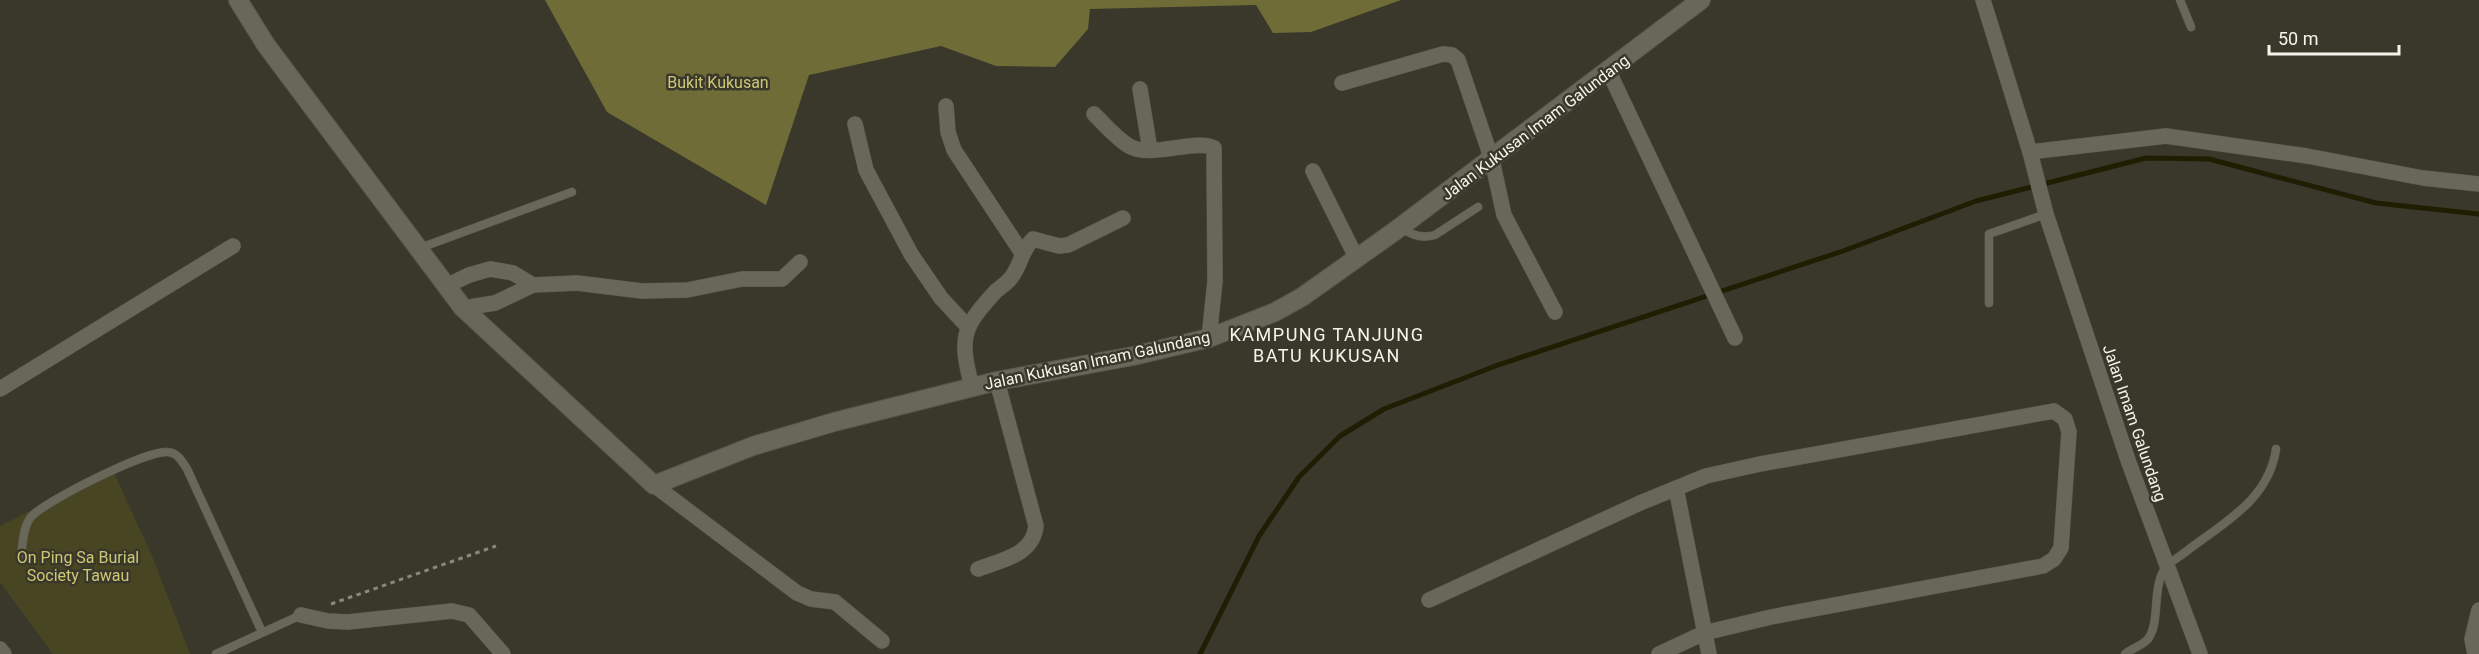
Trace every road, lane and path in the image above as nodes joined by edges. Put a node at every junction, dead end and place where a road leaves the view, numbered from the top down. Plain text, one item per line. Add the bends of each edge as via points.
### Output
1 (238, 0) edge
2 (1701, 0) edge
3 (1983, 0) edge
4 (2180, 0) edge
5 (2191, 27) dead end
6 (1609, 72) junction
7 (1342, 83) dead end
8 (1140, 88) dead end
9 (946, 106) dead end
10 (1094, 114) dead end
11 (855, 124) dead end
12 (1150, 150) junction
13 (2031, 156) junction
14 (1492, 160) junction
15 (1313, 171) dead end
16 (2479, 184) edge
17 (572, 192) dead end
18 (1478, 207) dead end
19 (2044, 208) junction
20 (1123, 219) dead end
21 (1400, 228) junction
22 (233, 246) dead end
23 (418, 249) junction
24 (1022, 253) junction
25 (1357, 259) junction
26 (800, 262) dead end
27 (533, 285) junction
28 (446, 286) junction
29 (1989, 303) dead end
30 (463, 308) junction
31 (1555, 312) dead end
32 (968, 327) junction
33 (1209, 338) junction
34 (1735, 338) dead end
35 (997, 381) junction
36 (972, 387) junction
37 (0, 389) edge
38 (2276, 449) dead end
39 (654, 485) junction
40 (1676, 488) junction
41 (496, 546) dead end
42 (21, 556) dead end
43 (2166, 567) junction
44 (978, 569) dead end
45 (1429, 600) dead end
46 (2479, 610) edge
47 (302, 615) junction
48 (262, 632) junction
49 (1704, 633) junction
50 (882, 641) dead end
51 (0, 649) edge
52 (4, 654) edge
53 (216, 654) edge
54 (503, 654) edge
55 (1659, 654) edge
56 (1708, 654) edge
57 (2125, 654) edge
58 (2200, 654) edge
59 (2475, 654) edge

1 - 23 street via 266,45
2 - 6 street, Jalan Kukusan Imam Galundang
3 - 13 street, Jalan Imam Galundang
4 - 5 lane
6 - 14 street, Jalan Kukusan Imam Galundang
6 - 34 street
7 - 14 street via 1443,54 1452,55 1458,60
8 - 12 street
9 - 24 street via 954,150
10 - 12 street via 1131,148
11 - 32 street via 866,170 911,254 941,298
12 - 33 street via 1211,146 1216,152 1215,281
13 - 16 street via 2166,135
13 - 19 street, Jalan Imam Galundang
14 - 21 street, Jalan Kukusan Imam Galundang
14 - 31 street via 1504,215
15 - 25 street
17 - 23 lane
18 - 21 lane via 1435,235 1416,236
19 - 29 lane via 1989,234
19 - 43 street, Jalan Imam Galundang
20 - 24 street via 1068,245 1033,239
21 - 25 street, Jalan Kukusan Imam Galundang
22 - 37 street
23 - 28 street
24 - 32 street via 1014,274
25 - 33 street, Jalan Kukusan Imam Galundang via 1275,312
26 - 27 street via 782,279 742,279 687,290 642,291 577,283
27 - 28 street via 513,273 490,269
27 - 30 street via 495,303
28 - 30 street
30 - 39 street
32 - 36 street via 964,341
33 - 35 street, Jalan Kukusan Imam Galundang
35 - 36 street, Jalan Kukusan Imam Galundang
35 - 44 street via 1036,526 1035,536 1026,550
36 - 39 street, Jalan Kukusan Imam Galundang via 753,446
38 - 43 lane via 2266,483 2248,505
39 - 50 street via 797,593 835,602
40 - 45 street
40 - 49 street
40 - 49 street via 1706,476 1760,464 2054,411 2065,419 2069,432 2061,548 2054,560 2043,566
41 - 47 path
42 - 48 lane via 27,522 40,508 118,468 159,452 172,452 187,469
43 - 57 lane via 2158,586 2151,633
43 - 58 street, Jalan Imam Galundang
46 - 59 street via 2472,639
47 - 48 lane
47 - 54 street via 348,622 452,611 469,615
48 - 53 lane
49 - 55 street
49 - 56 street
51 - 52 street

